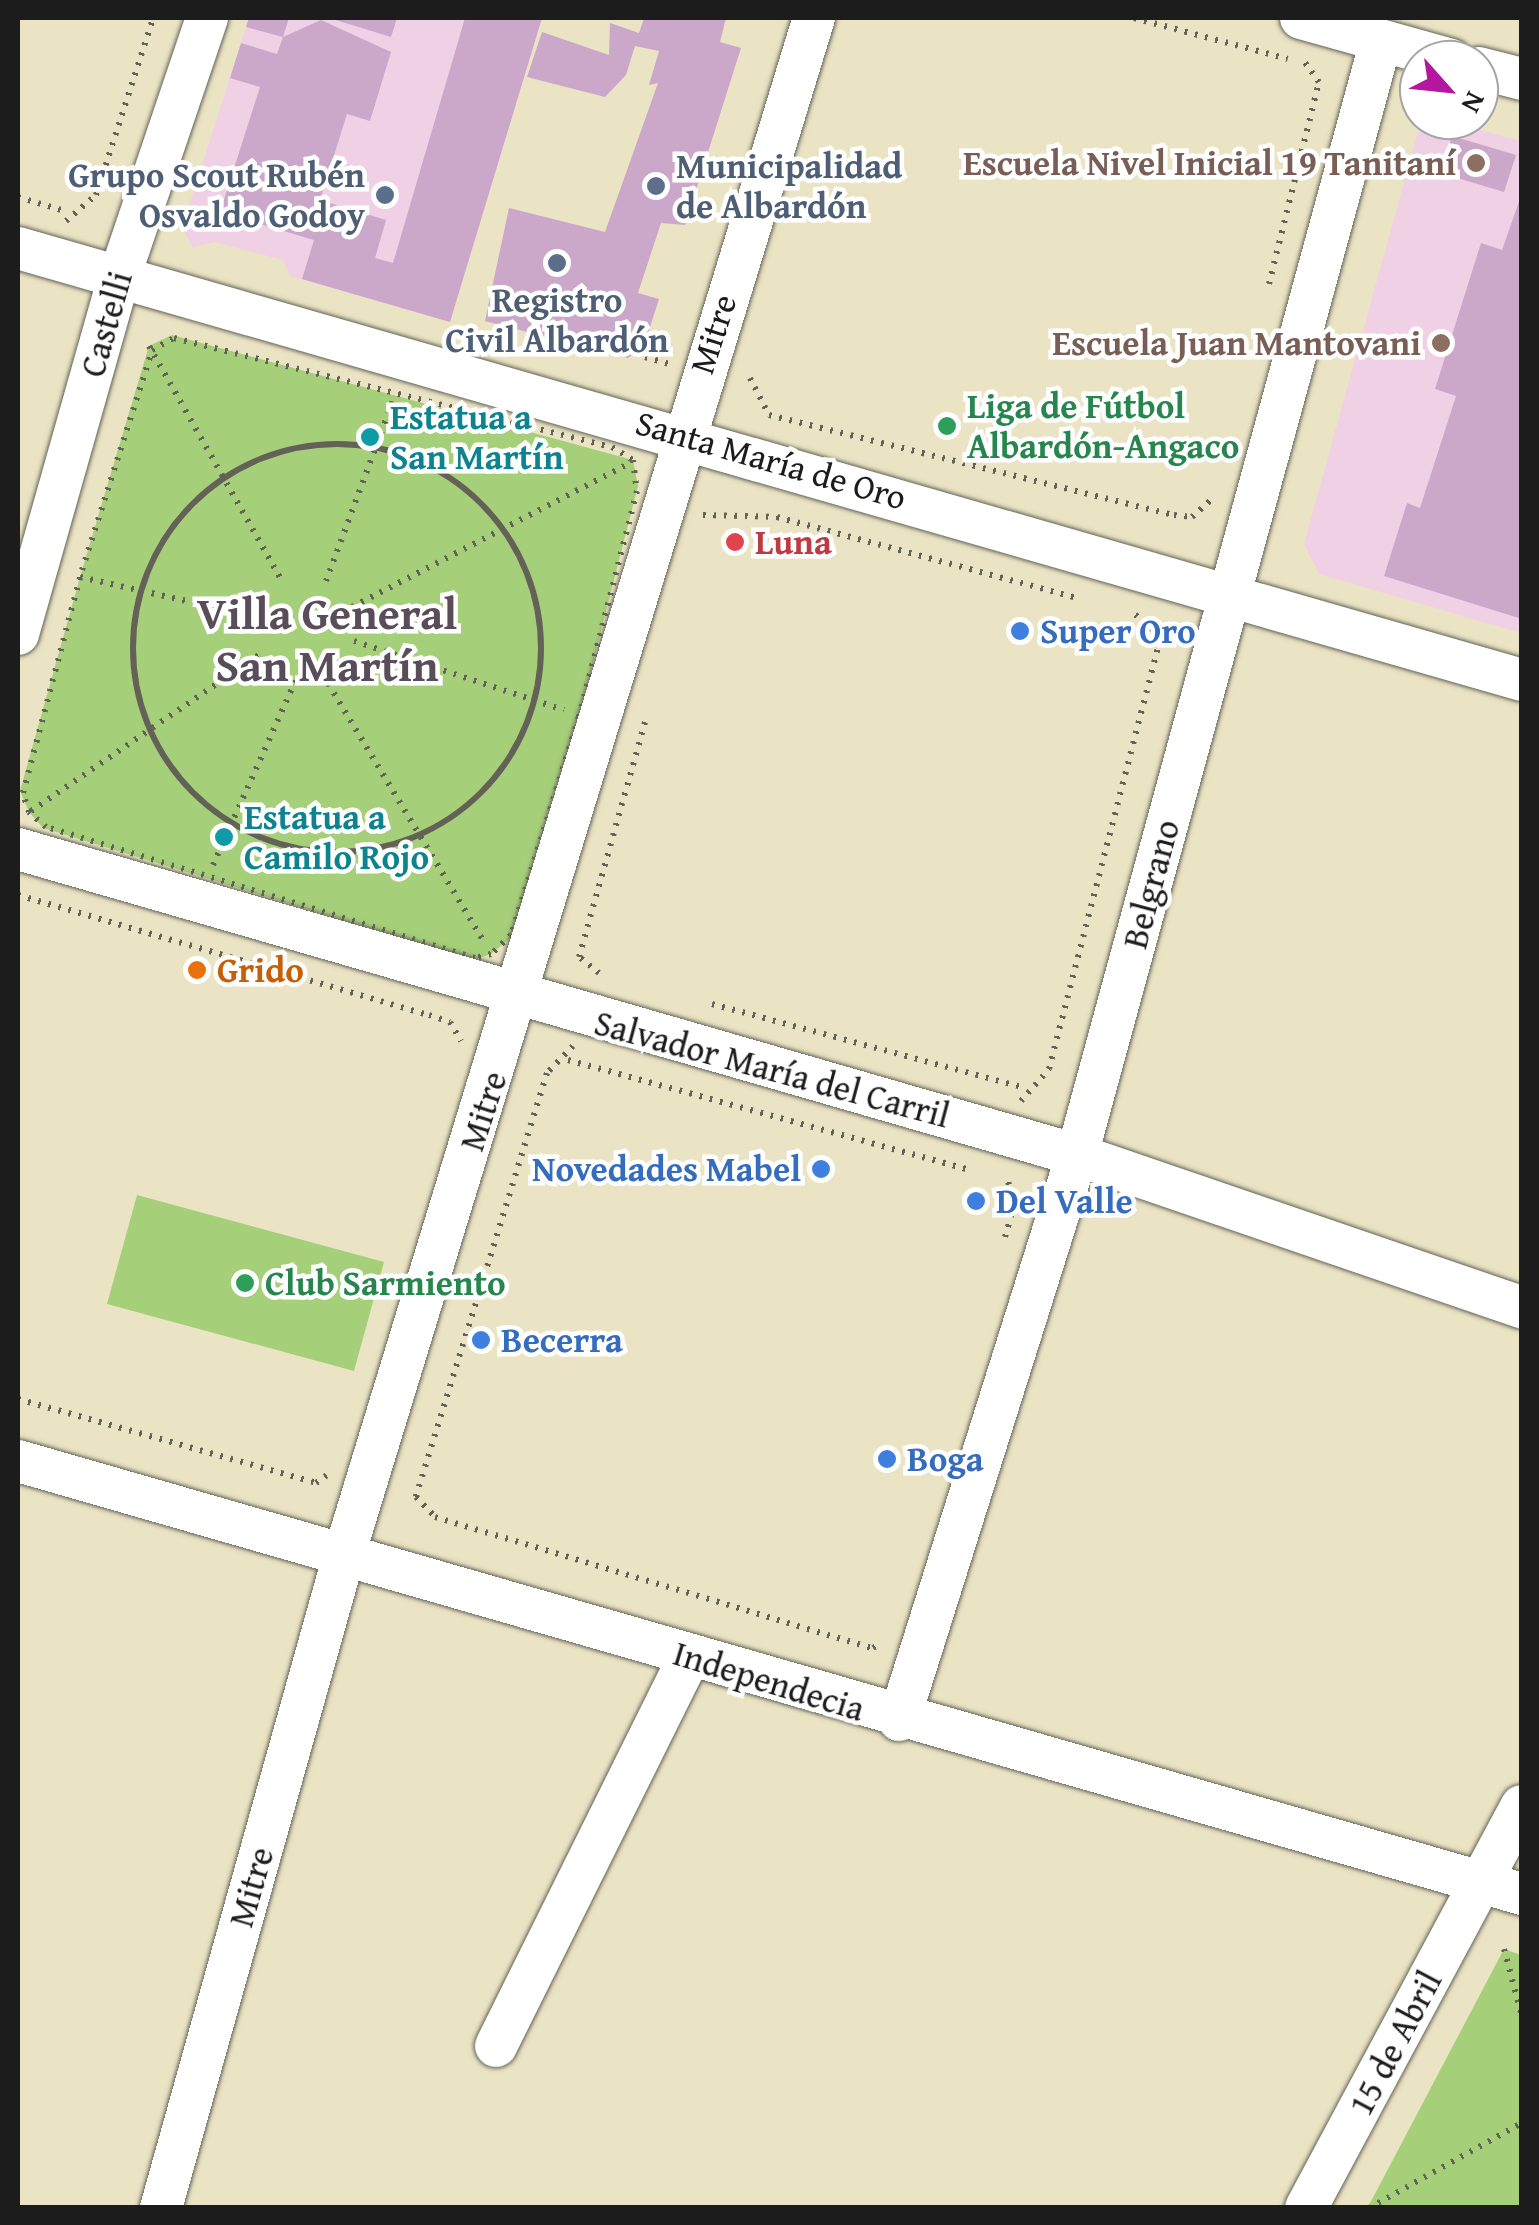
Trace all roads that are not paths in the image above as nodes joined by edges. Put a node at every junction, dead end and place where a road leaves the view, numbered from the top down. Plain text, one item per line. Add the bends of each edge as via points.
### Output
1 (207, 18) edge
2 (814, 18) edge
3 (1302, 18) edge
4 (1381, 40) junction
5 (1399, 45) edge
6 (18, 248) edge
7 (119, 278) junction
8 (681, 433) junction
9 (1231, 594) junction
10 (18, 634) edge
11 (1522, 680) edge
12 (24, 830) edge
13 (518, 999) junction
14 (1077, 1155) junction
15 (1522, 1307) edge
16 (18, 1461) edge
17 (344, 1555) junction
18 (689, 1658) junction
19 (899, 1720) junction
20 (1522, 1806) edge
21 (1503, 1887) edge
22 (496, 2046) dead end
23 (161, 2208) edge
24 (1306, 2208) edge

1 - 7 street, Castelli
2 - 8 street, Mitre
3 - 4 street
4 - 5 street
4 - 9 street, Belgrano
6 - 7 street, Santa María de Oro
7 - 8 street, Santa María de Oro
7 - 10 street, Castelli
8 - 9 street, Santa María de Oro
8 - 13 street, Mitre
9 - 11 street, Santa María de Oro
9 - 14 street, Belgrano
12 - 13 street, Salvador María del Carril
13 - 14 street, Salvador María del Carril
13 - 17 street, Mitre
14 - 15 street, Salvador María del Carril
14 - 19 street, Belgrano
16 - 17 street, Independecia
17 - 18 street, Independecia
17 - 23 street, Mitre
18 - 19 street, Independecia
18 - 22 street
19 - 21 street, Independecia
20 - 21 street, 15 de Abril
21 - 24 street, 15 de Abril

